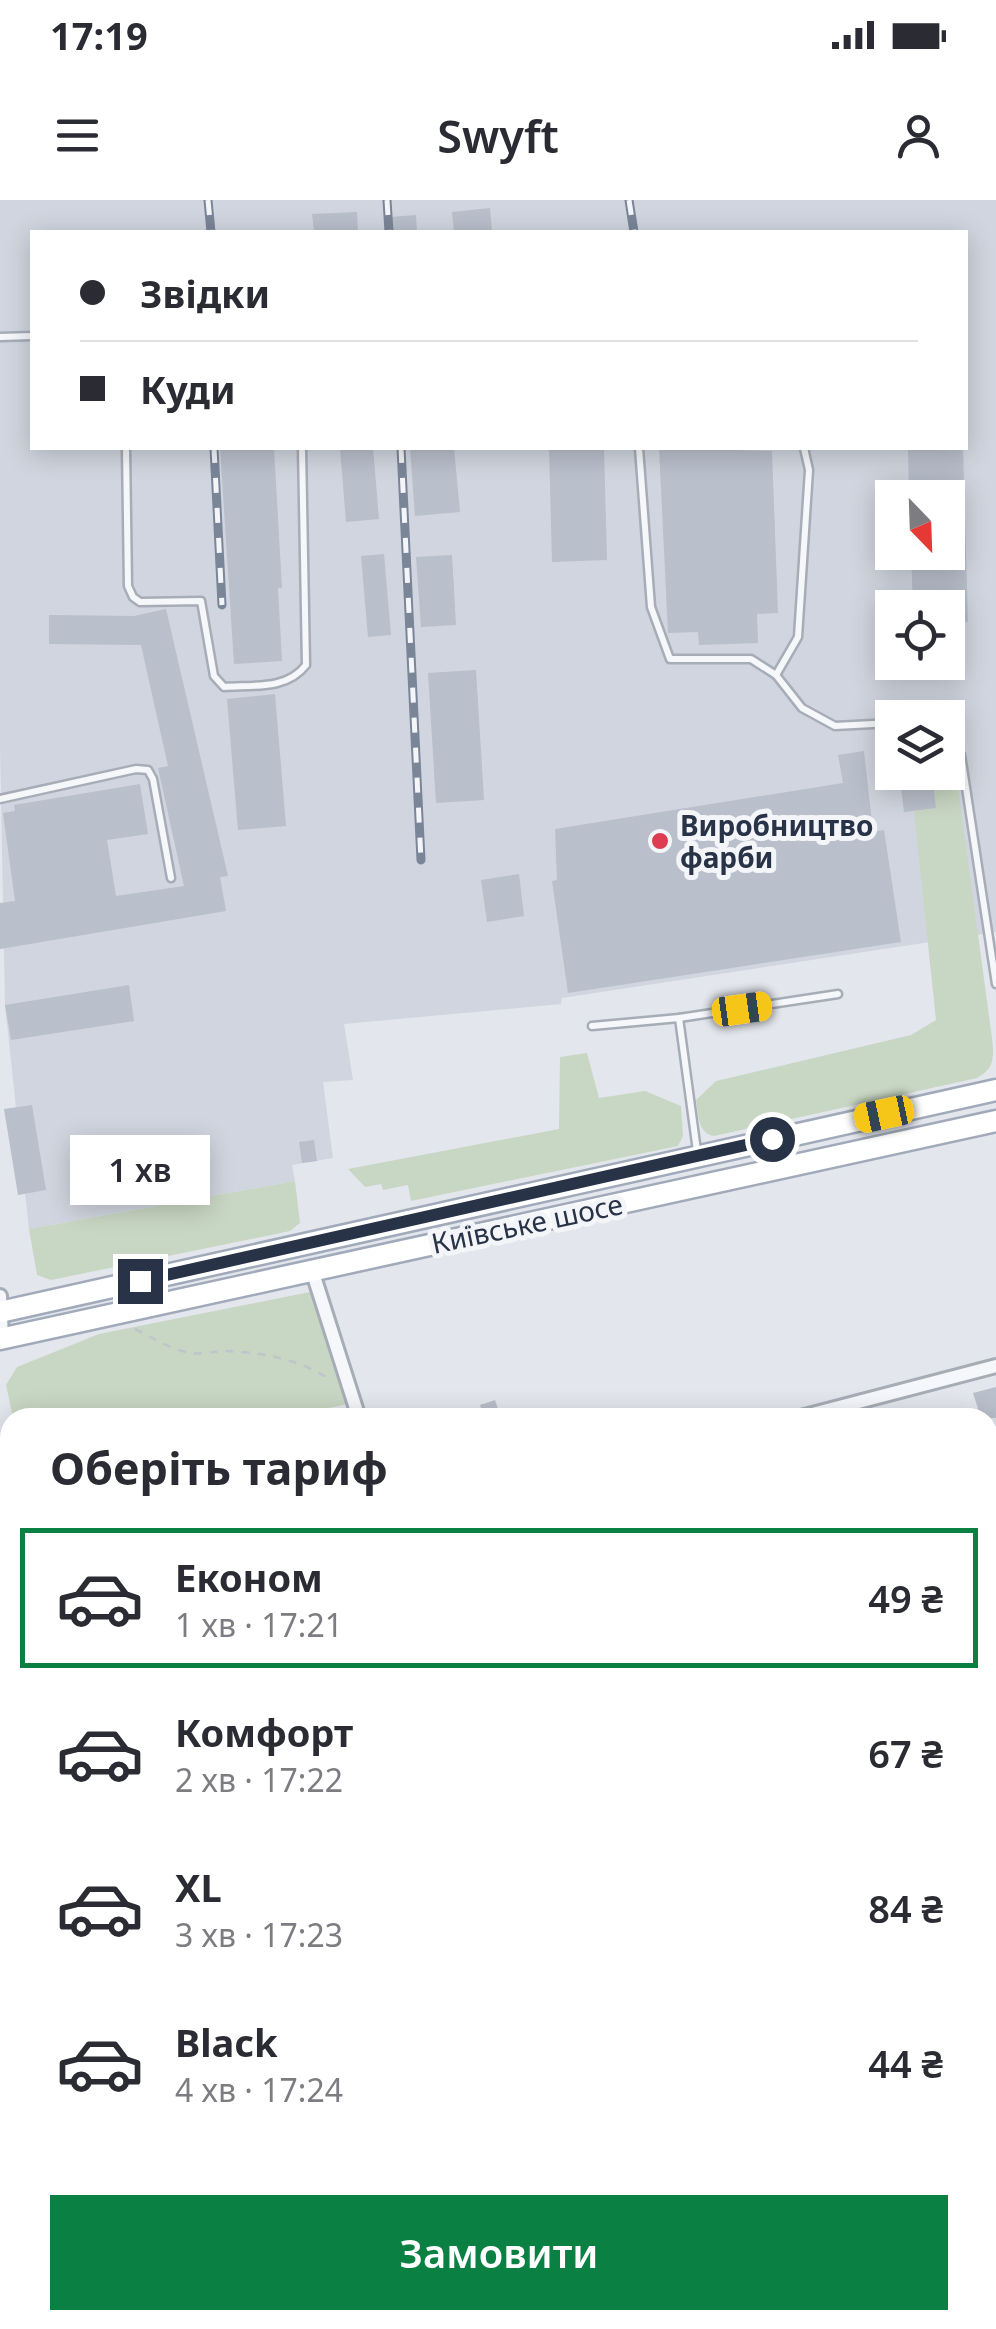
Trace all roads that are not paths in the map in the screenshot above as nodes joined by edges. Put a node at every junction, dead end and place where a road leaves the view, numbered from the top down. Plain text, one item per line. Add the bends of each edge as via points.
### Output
1 (30, 336) edge
2 (0, 337) edge
3 (126, 450) edge
4 (302, 450) edge
5 (639, 450) edge
6 (804, 450) edge
7 (776, 674) junction
8 (875, 725) edge
9 (965, 778) edge
10 (0, 799) edge
11 (171, 878) dead end
12 (993, 940) edge
13 (996, 984) edge
14 (838, 994) dead end
15 (678, 1018) junction
16 (592, 1026) dead end
17 (996, 1090) edge
18 (996, 1121) edge
19 (698, 1156) junction
20 (312, 1270) junction
21 (0, 1296) edge
22 (0, 1312) edge
23 (1, 1338) edge
24 (996, 1366) edge
25 (355, 1408) edge
26 (835, 1408) edge

1 - 2 lane
3 - 4 lane via 128,586 140,602 201,601 214,676 224,687 281,684 306,665
5 - 7 lane via 651,608 670,659 751,659
6 - 7 lane via 809,470 798,636
7 - 8 lane via 802,708 835,726
9 - 12 lane
10 - 11 lane via 148,770
12 - 13 lane
14 - 15 lane
15 - 16 lane
15 - 19 lane
17 - 19 main road
18 - 20 main road, Київське шосе
19 - 22 main road
20 - 23 main road, Київське шосе
20 - 25 street
21 - 22 street
22 - 23 street
24 - 26 street

